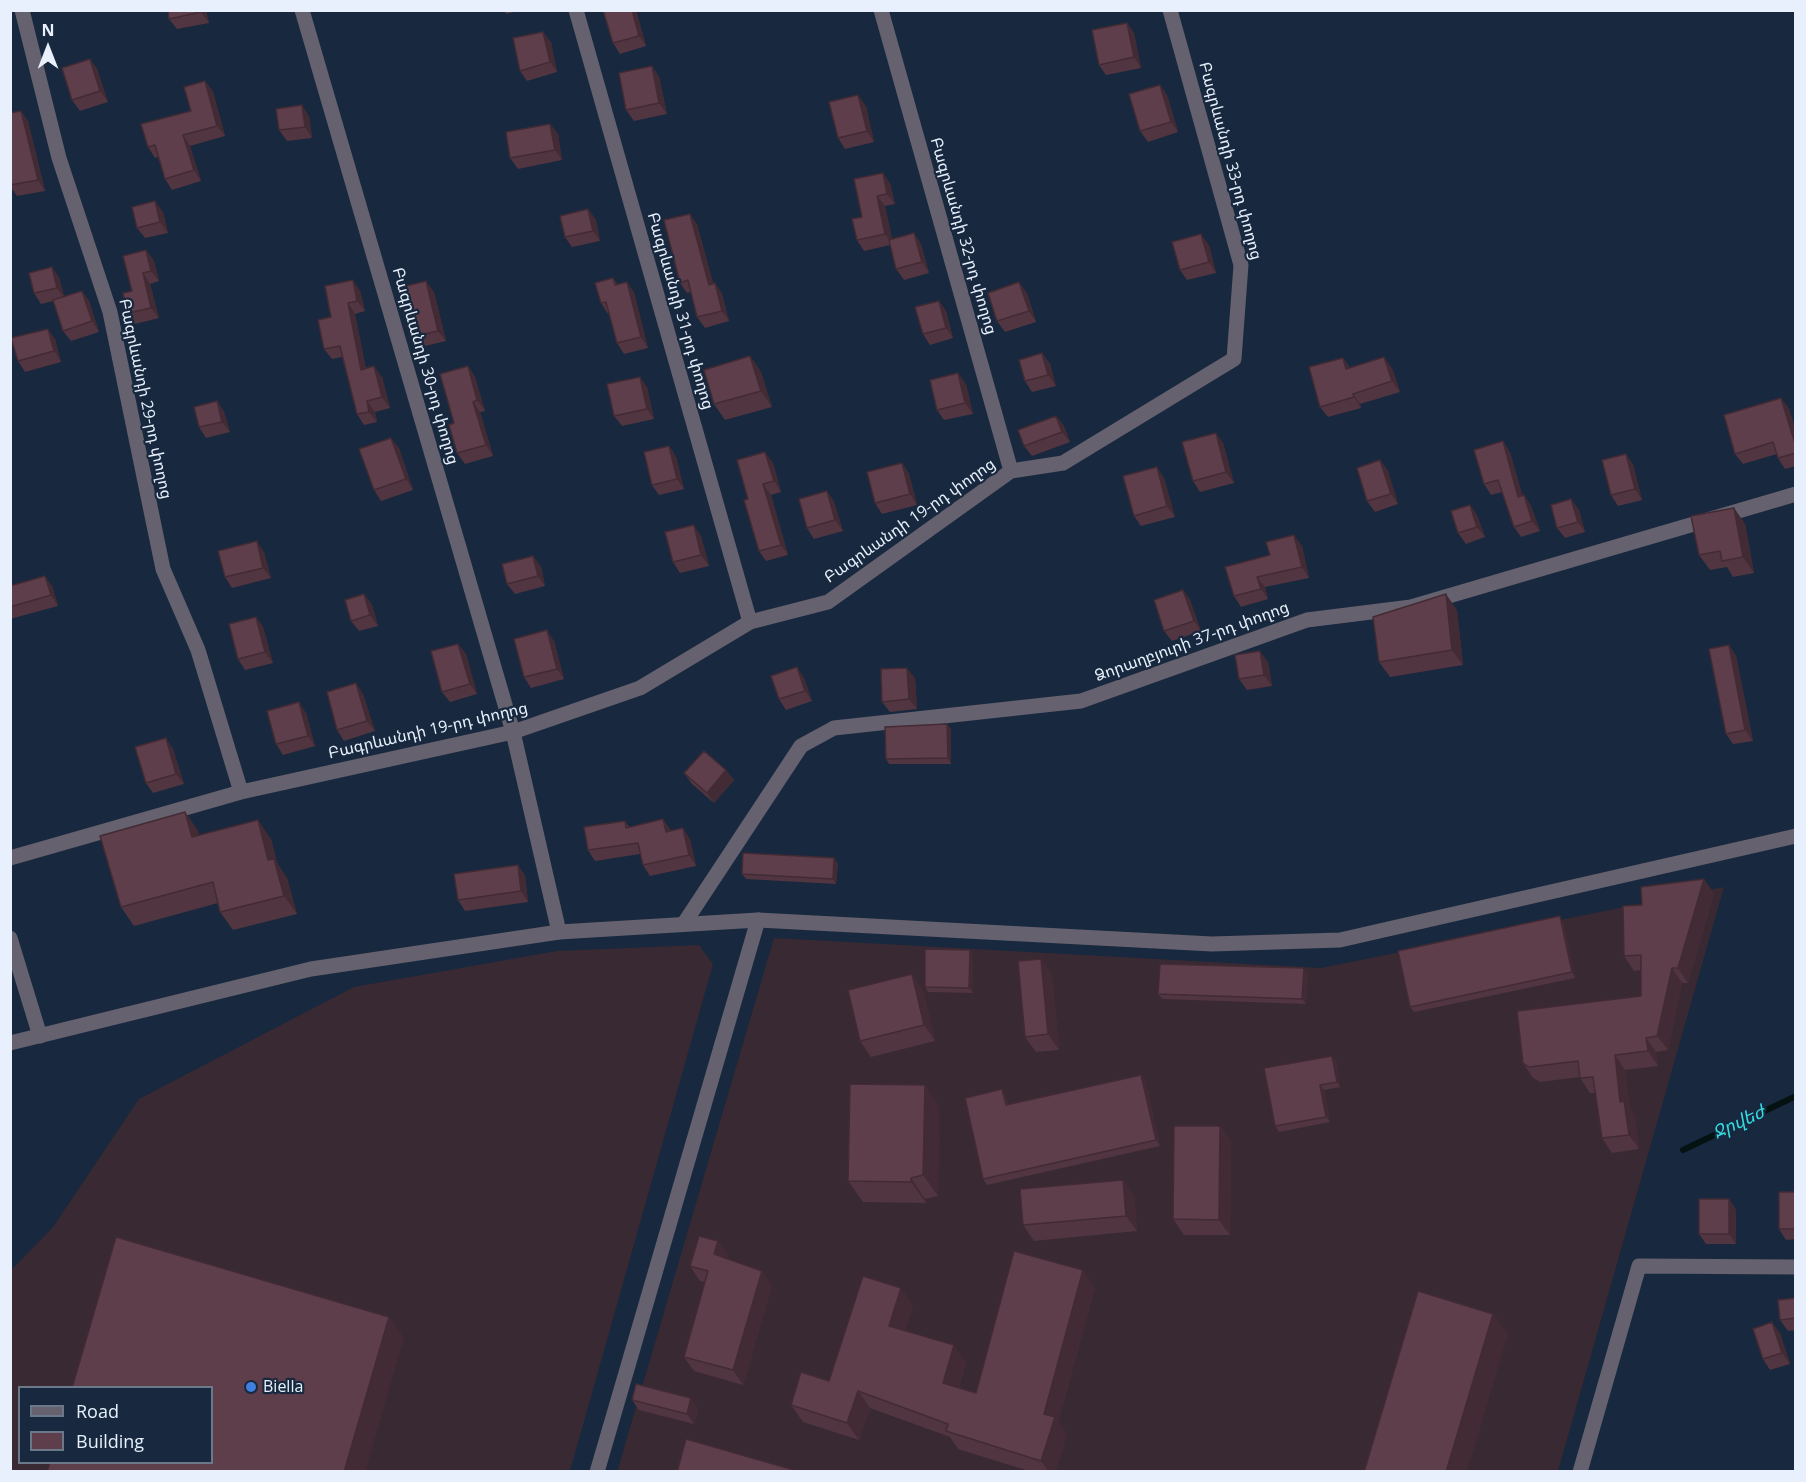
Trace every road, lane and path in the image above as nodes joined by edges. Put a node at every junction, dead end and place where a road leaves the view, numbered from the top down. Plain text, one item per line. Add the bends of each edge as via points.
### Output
1 (22, 10) edge
2 (302, 10) edge
3 (576, 10) edge
4 (881, 10) edge
5 (1170, 10) edge
6 (1234, 359) joint
7 (1011, 471) junction
8 (1796, 494) edge
9 (750, 622) junction
10 (513, 732) junction
11 (241, 792) junction
12 (1796, 836) edge
13 (10, 858) edge
14 (758, 920) junction
15 (685, 922) junction
16 (559, 932) junction
17 (10, 938) edge
18 (40, 1036) junction
19 (10, 1043) edge
20 (1796, 1267) edge
21 (597, 1472) edge
22 (1580, 1472) edge

1 - 11 street, Բագրևանդի 29-րդ փողոց via 58,158 110,312 163,569 198,650
2 - 10 street, Բագրևանդի 30-րդ փողոց
3 - 9 street, Բագրևանդի 31-րդ փողոց
4 - 7 street, Բագրևանդի 32-րդ փողոց
5 - 6 street, Բագրևանդի 33-րդ փողոց via 1241,265
6 - 7 street, Բագրևանդի 19-րդ փողոց via 1062,463
7 - 9 street, Բագրևանդի 19-րդ փողոց via 828,602
8 - 15 street, Ձորաղբյուրի 37-րդ փողոց via 1411,607 1307,620 1081,700 834,728 801,746
9 - 10 street, Բագրևանդի 19-րդ փողոց via 640,688
10 - 11 street, Բագրևանդի 19-րդ փողոց
10 - 16 street, Բագրևանդի 30-րդ փողոց
11 - 13 street, Բագրևանդի 19-րդ փողոց
12 - 14 street via 1340,940 1212,944
14 - 15 street
14 - 21 street
15 - 16 street
16 - 18 street via 310,969
17 - 18 street
18 - 19 street
20 - 22 street via 1639,1266

